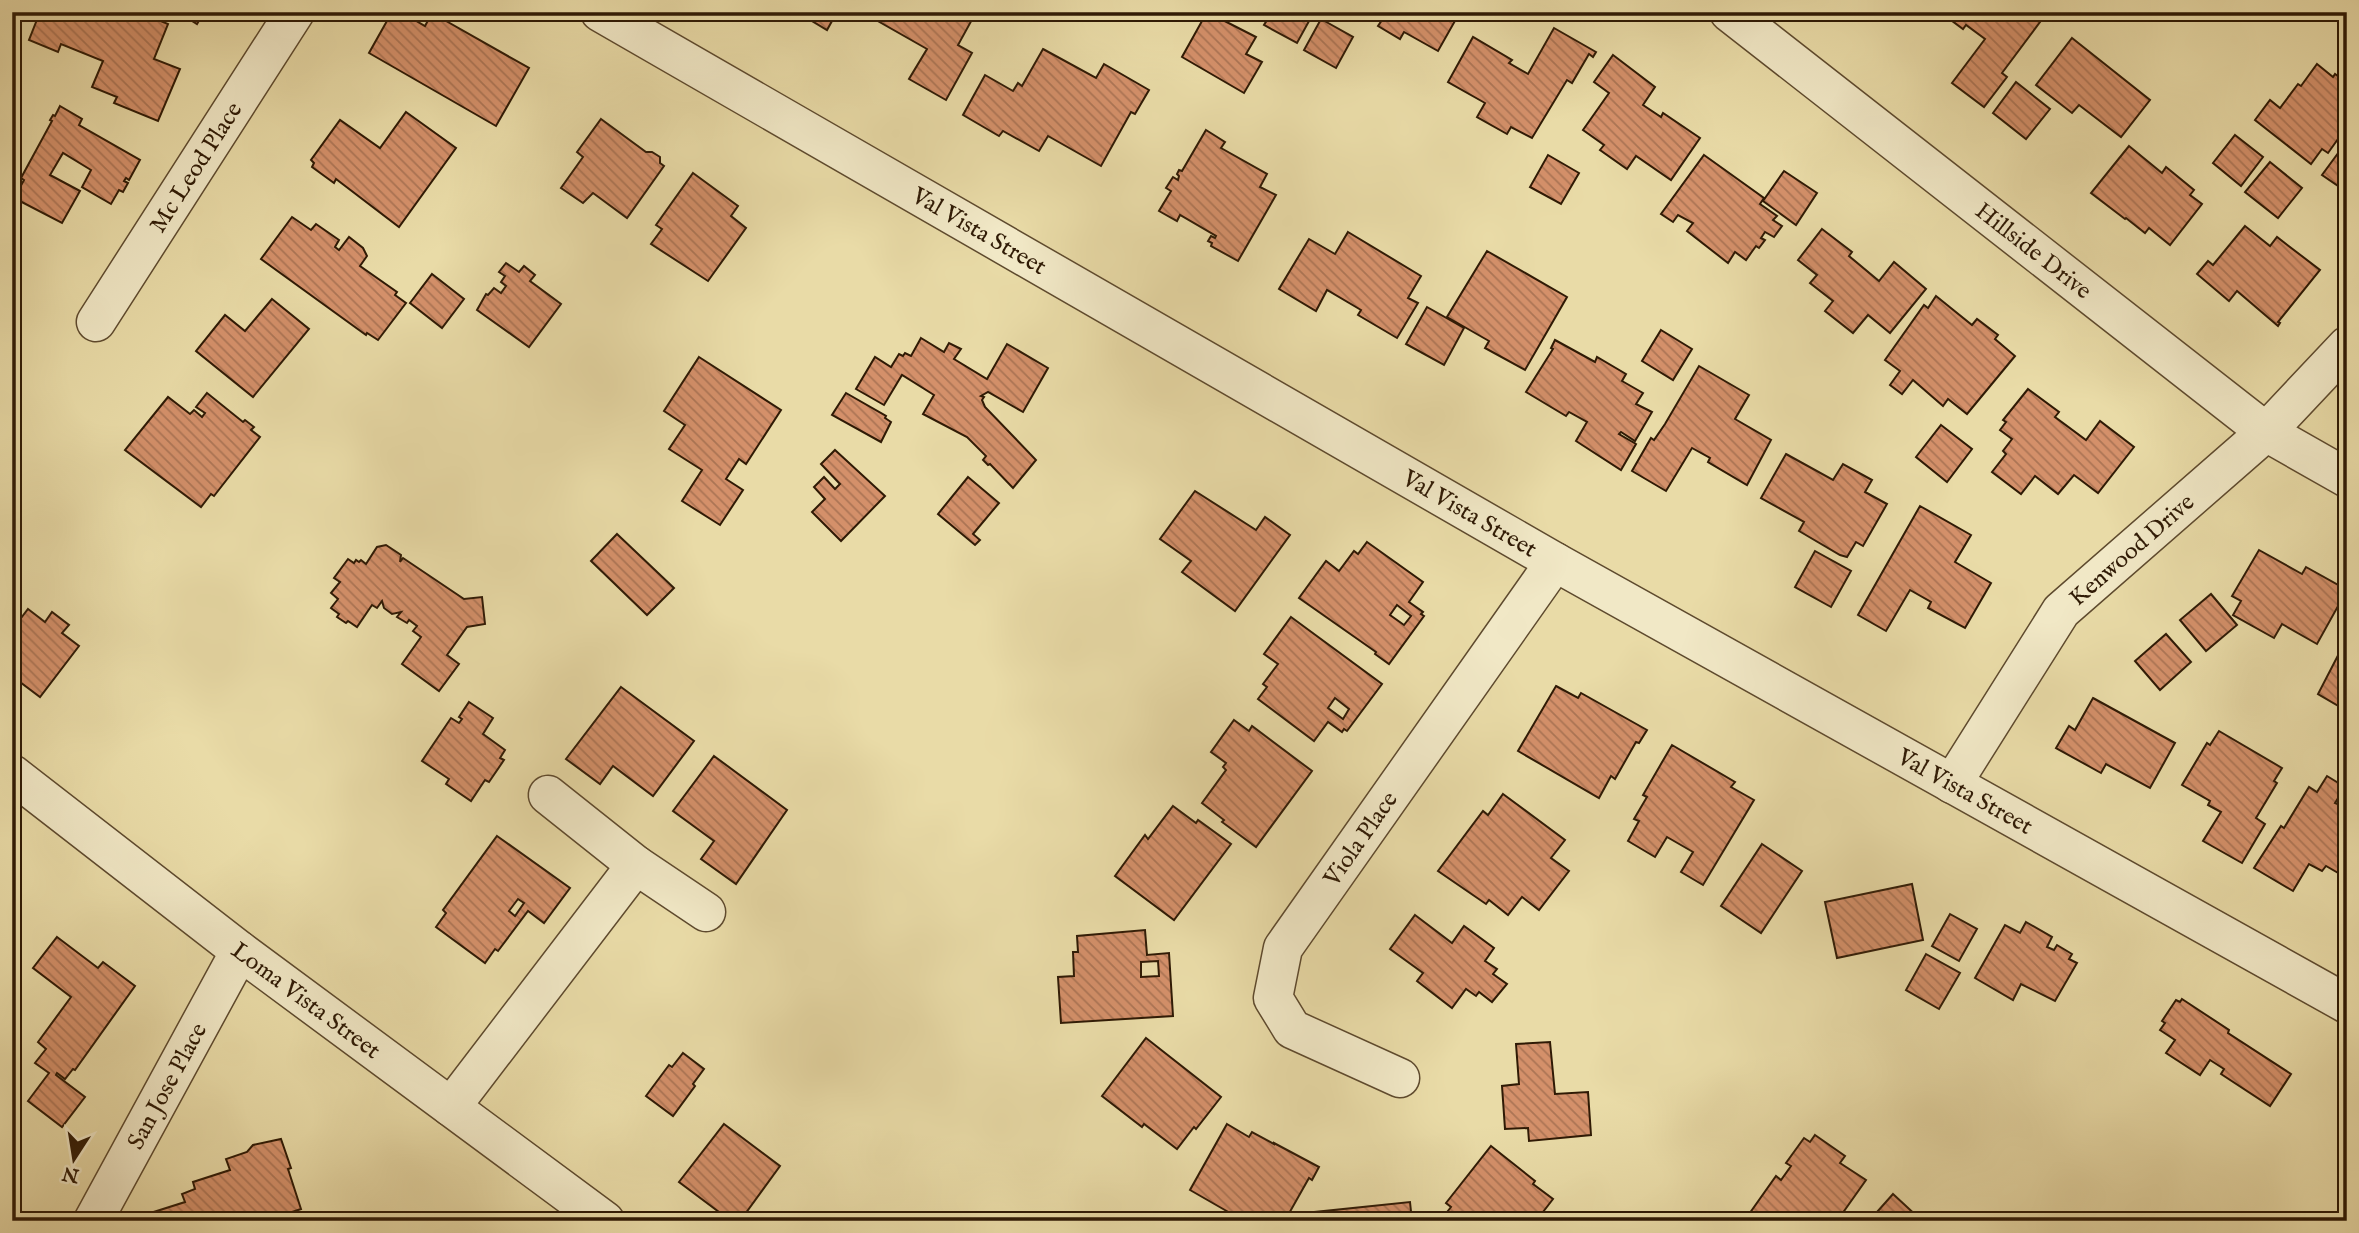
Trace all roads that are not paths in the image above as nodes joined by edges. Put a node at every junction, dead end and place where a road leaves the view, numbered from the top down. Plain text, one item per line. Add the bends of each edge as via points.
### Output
1 (295, 12) edge
2 (600, 12) edge
3 (1729, 12) edge
4 (96, 322) dead end
5 (2347, 346) edge
6 (2266, 432) junction
7 (2347, 478) edge
8 (1555, 562) junction
9 (12, 775) edge
10 (1952, 784) junction
11 (548, 795) dead end
12 (636, 865) junction
13 (706, 912) dead end
14 (240, 951) junction
15 (2347, 1004) edge
16 (1400, 1078) dead end
17 (451, 1107) junction
18 (93, 1221) edge
19 (605, 1221) edge

1 - 4 street, Mc Leod Place
2 - 8 street, Val Vista Street
3 - 6 street, Hillside Drive
5 - 6 street, Kenwood Drive
6 - 7 street, Hillside Drive
6 - 10 street, Kenwood Drive via 2062,611
8 - 10 street, Val Vista Street
8 - 16 street, Viola Place via 1283,948 1273,998 1292,1029
9 - 14 street, Loma Vista Street
10 - 15 street, Val Vista Street
11 - 12 street
12 - 13 street
12 - 17 street
14 - 17 street, Loma Vista Street
14 - 18 street, San Jose Place
17 - 19 street, Loma Vista Street

